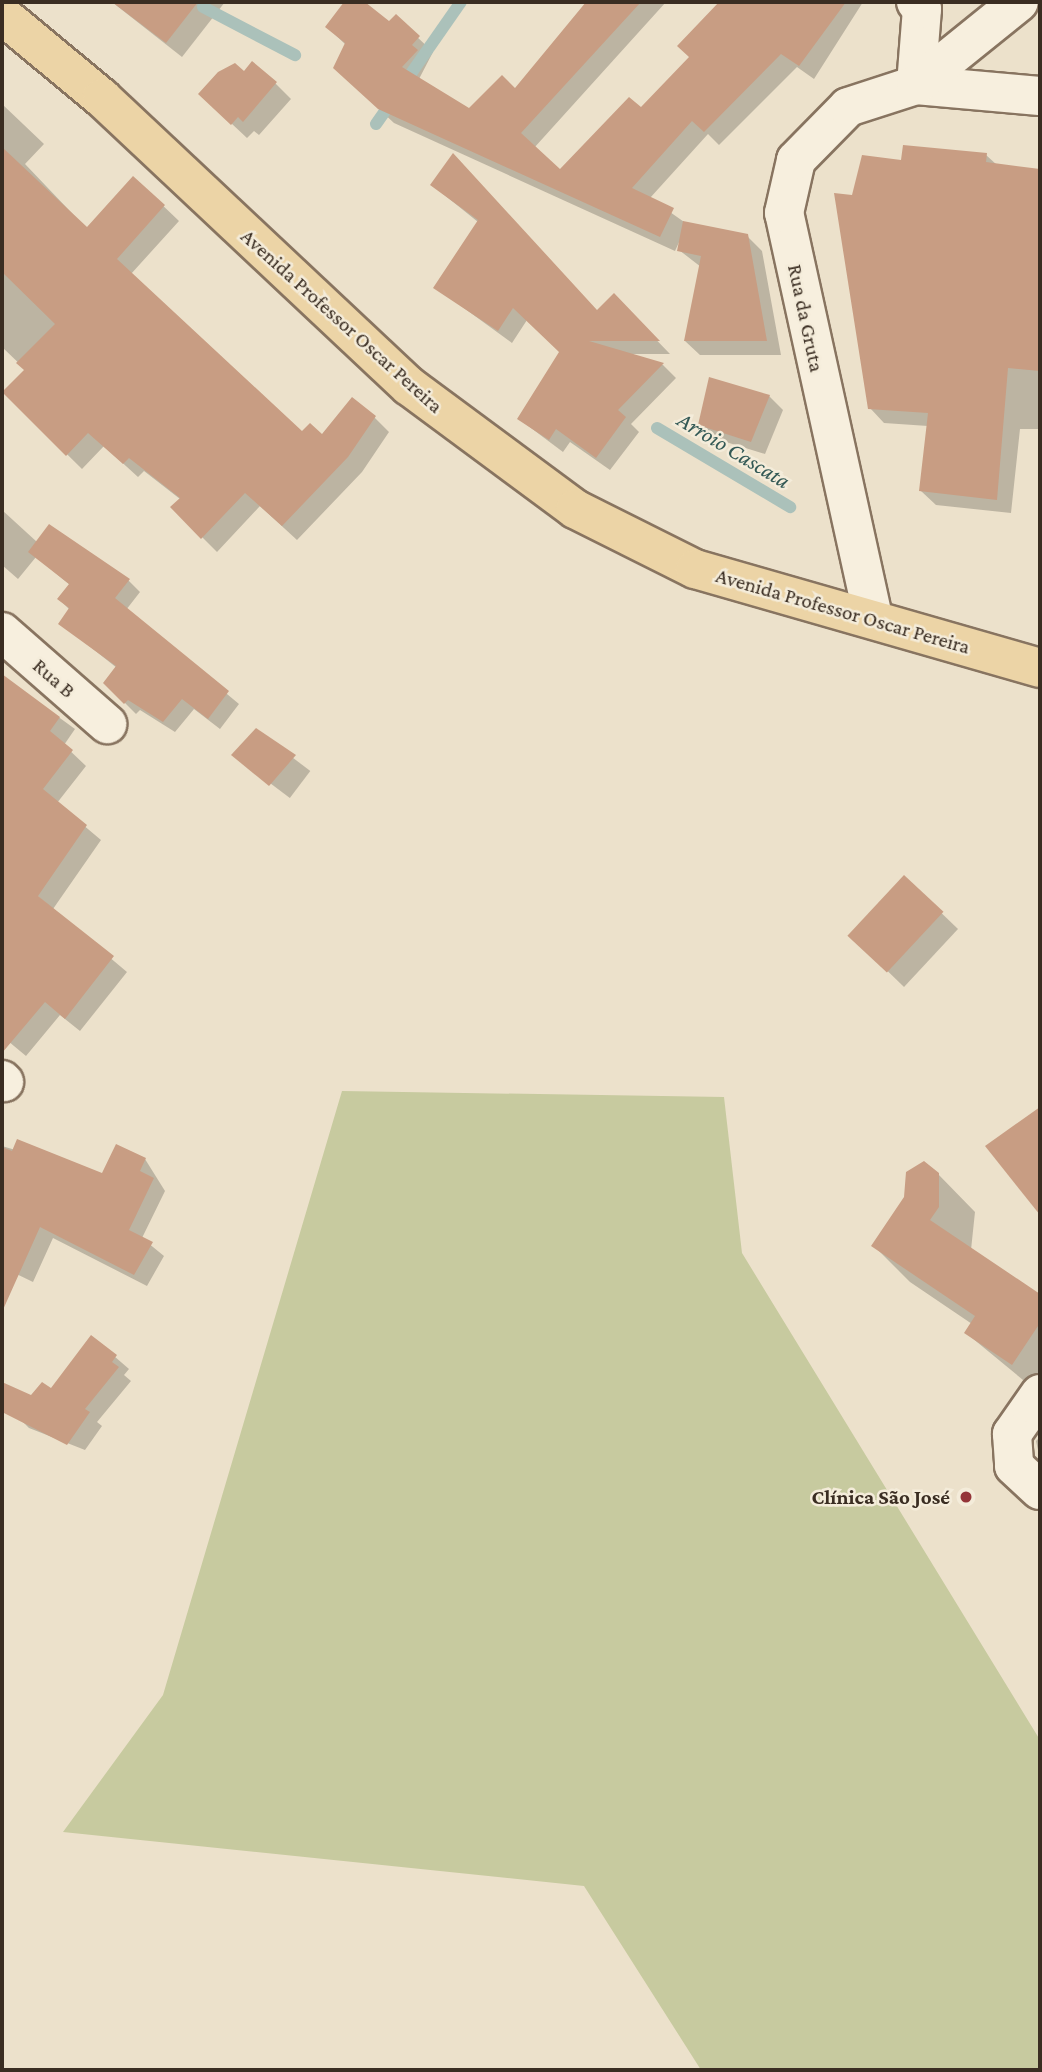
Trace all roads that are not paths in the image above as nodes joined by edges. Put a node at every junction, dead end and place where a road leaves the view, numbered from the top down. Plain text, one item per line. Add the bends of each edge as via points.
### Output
1 (916, 2) edge
2 (1019, 2) edge
3 (2, 15) edge
4 (916, 85) junction
5 (1040, 96) edge
6 (873, 617) junction
7 (2, 632) edge
8 (1040, 668) edge
9 (107, 724) dead end
10 (1040, 1394) edge
11 (1040, 1490) edge

1 - 4 street via 922,9
2 - 4 street
3 - 6 main road, Avenida Professor Oscar Pereira via 102,98 409,386 575,509 695,569
4 - 5 street
4 - 6 street, Rua da Gruta via 848,107 796,160 785,213
6 - 8 main road, Avenida Professor Oscar Pereira
7 - 9 street, Rua B
10 - 11 street via 1012,1434 1014,1466

